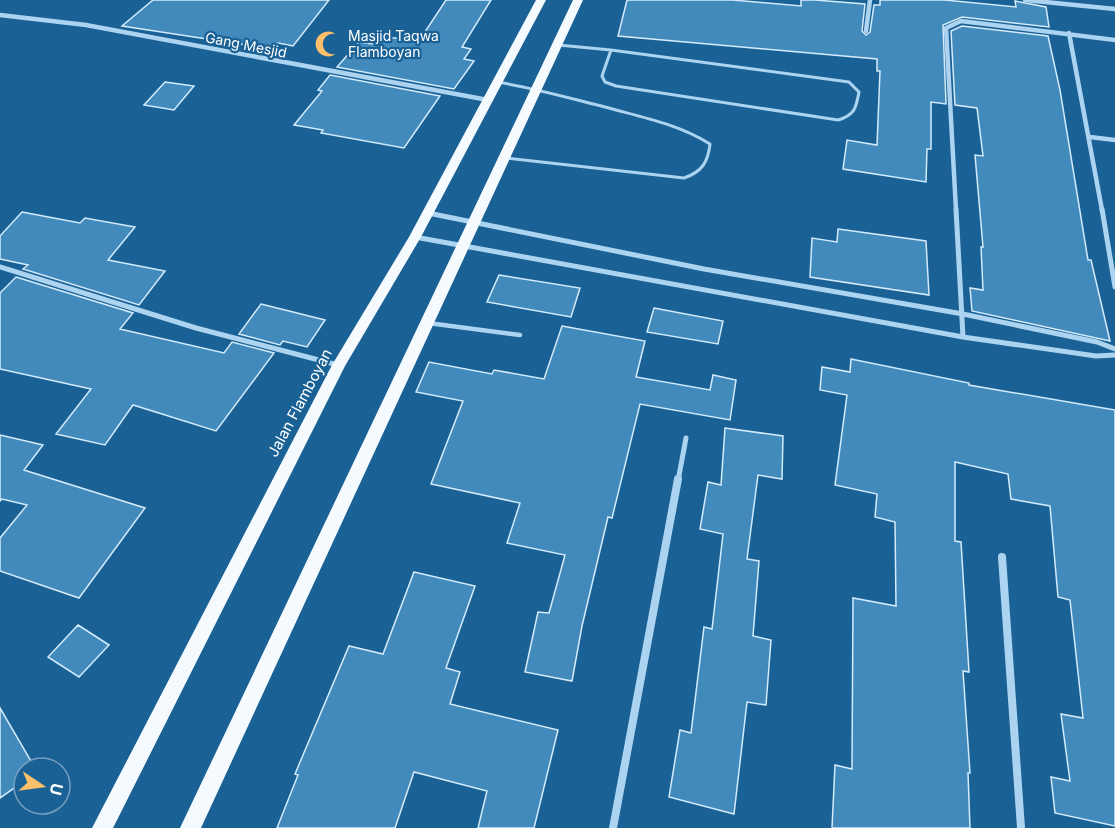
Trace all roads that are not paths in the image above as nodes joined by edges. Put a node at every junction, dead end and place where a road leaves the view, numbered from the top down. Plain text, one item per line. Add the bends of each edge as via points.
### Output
1 (541, 0) edge
2 (578, 0) edge
3 (870, 0) edge
4 (1025, 0) edge
5 (1115, 9) edge
6 (0, 15) edge
7 (866, 31) dead end
8 (1069, 33) junction
9 (1115, 40) edge
10 (557, 45) junction
11 (612, 50) junction
12 (497, 82) junction
13 (537, 89) junction
14 (488, 100) junction
15 (1090, 137) junction
16 (1115, 140) edge
17 (505, 158) junction
18 (428, 213) junction
19 (474, 224) junction
20 (415, 237) junction
21 (464, 246) junction
22 (0, 267) edge
23 (1115, 287) edge
24 (963, 314) junction
25 (428, 323) junction
26 (520, 335) dead end
27 (963, 337) junction
28 (1115, 349) edge
29 (1115, 355) edge
30 (339, 365) junction
31 (687, 438) dead end
32 (1002, 557) dead end
33 (102, 828) edge
34 (190, 828) edge
35 (614, 828) edge
36 (1022, 828) edge

1 - 12 main road, Jalan Flamboyan
2 - 10 main road
3 - 7 street
4 - 5 street
6 - 14 street, Gang Mesjid via 86,25
8 - 9 street
8 - 15 street
8 - 24 street via 961,21 946,27
10 - 11 lane
10 - 13 main road
11 - 11 lane via 849,82 859,92 855,112 838,120 615,86 602,76
12 - 13 lane
12 - 14 main road, Jalan Flamboyan
13 - 17 main road
13 - 17 lane via 698,135 710,144 708,163 697,174 684,178
14 - 18 main road, Jalan Flamboyan
15 - 16 street
15 - 23 street
17 - 19 main road
18 - 19 street
18 - 20 main road, Jalan Flamboyan
19 - 21 main road
19 - 24 street
20 - 21 street
20 - 30 main road, Jalan Flamboyan
21 - 25 main road
21 - 27 street
22 - 30 street via 196,328
24 - 27 street
24 - 28 street
25 - 26 lane
25 - 34 main road
27 - 29 street via 1096,356
30 - 33 main road, Jalan Flamboyan
31 - 35 street
32 - 36 street

